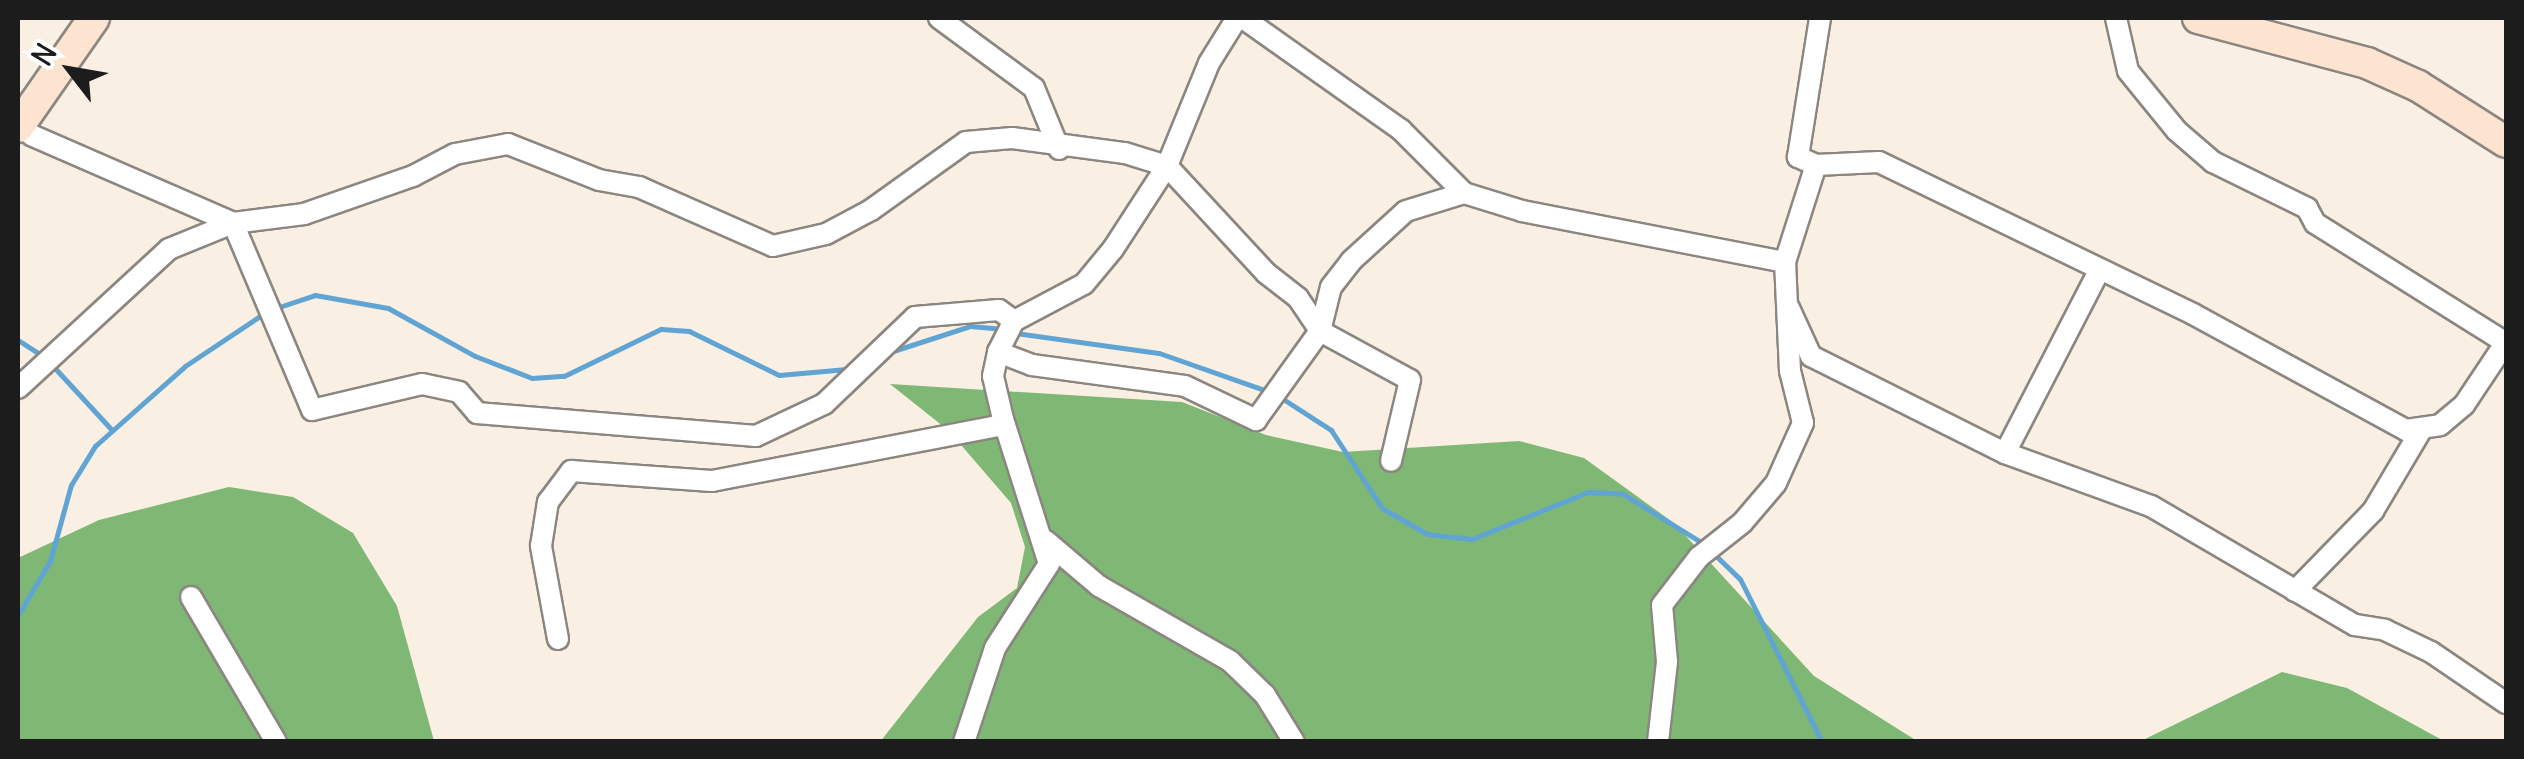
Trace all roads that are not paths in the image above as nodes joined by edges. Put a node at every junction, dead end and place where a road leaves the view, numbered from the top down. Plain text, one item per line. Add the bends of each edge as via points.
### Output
1 (94, 18) edge
2 (939, 18) edge
3 (1240, 18) edge
4 (1820, 18) edge
5 (2116, 18) edge
6 (2198, 18) edge
7 (24, 131) edge
8 (2506, 142) edge
9 (1059, 149) junction
10 (1816, 165) junction
11 (1167, 166) junction
12 (1464, 193) junction
13 (233, 223) junction
14 (1786, 262) junction
15 (2098, 273) junction
16 (1789, 308) junction
17 (1014, 321) junction
18 (1320, 331) junction
19 (2506, 342) edge
20 (998, 352) junction
21 (18, 388) edge
22 (1004, 426) junction
23 (2420, 432) junction
24 (2005, 453) junction
25 (1391, 461) dead end
26 (1046, 541) junction
27 (2295, 591) junction
28 (190, 598) dead end
29 (558, 640) dead end
30 (2506, 703) edge
31 (276, 742) edge
32 (964, 742) edge
33 (1294, 742) edge
34 (1658, 742) edge

1 - 7 street
2 - 9 street via 1034,88
3 - 11 street via 1210,64
3 - 12 street via 1401,130
4 - 10 street via 1798,157
5 - 19 street via 2128,71 2176,131 2212,162 2307,208 2314,223
6 - 8 street via 2367,63 2418,86
7 - 13 street
9 - 11 street via 1126,153
9 - 13 street via 1012,138 966,142 872,210 826,234 773,246 640,188 598,180 508,144 456,154 304,214
10 - 14 street
10 - 15 street via 1879,162
11 - 17 street via 1084,284
11 - 18 street via 1266,273 1298,298
12 - 14 street via 1522,212
12 - 18 street via 1406,211 1351,261 1331,287
13 - 17 street via 312,410 422,384 459,392 477,414 756,436 824,404 915,318 998,310
13 - 21 street via 169,250
14 - 16 street
15 - 23 street via 2194,314
15 - 24 street
16 - 24 street via 1811,356
16 - 34 street via 1790,371 1804,423 1776,483 1742,523 1698,557 1662,604 1668,662
17 - 20 street
18 - 20 street via 1256,420 1185,386 1032,365
18 - 25 street via 1410,380
19 - 23 street via 2464,405
20 - 22 street via 993,376
22 - 26 street
22 - 29 street via 712,481 570,471 548,502 541,546
23 - 27 street via 2373,511
24 - 27 street via 2150,506
26 - 32 street via 1049,564 994,648
26 - 33 street via 1099,586 1230,661 1265,696
27 - 30 street via 2355,625 2386,630 2431,652
28 - 31 street

